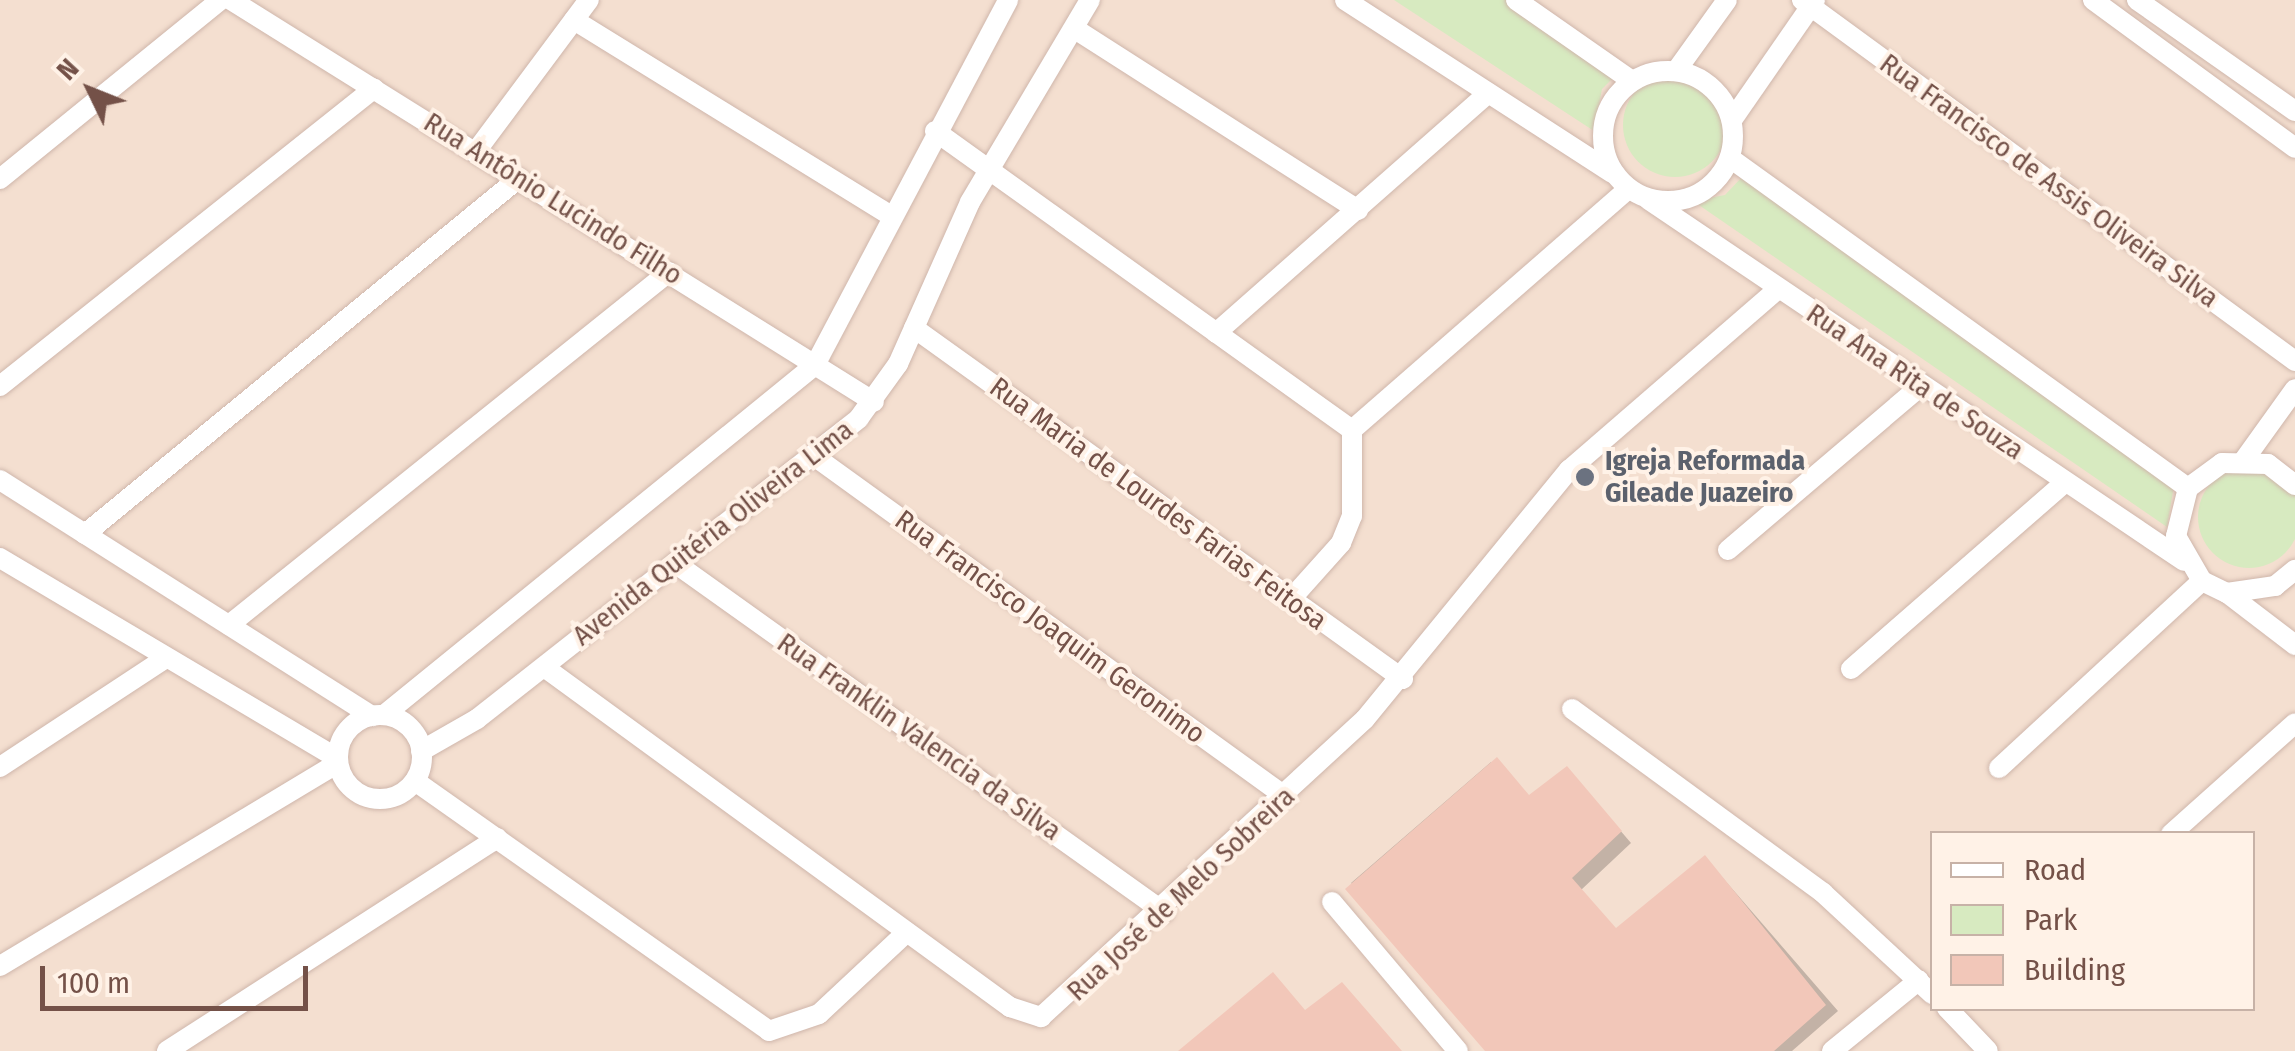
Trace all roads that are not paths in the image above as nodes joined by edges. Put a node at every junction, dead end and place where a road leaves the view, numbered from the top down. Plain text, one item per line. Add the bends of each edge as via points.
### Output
1 (220, 0) edge
2 (231, 0) edge
3 (589, 0) edge
4 (1008, 0) edge
5 (1090, 0) edge
6 (1345, 0) edge
7 (1516, 0) edge
8 (1727, 0) edge
9 (2095, 0) edge
10 (2137, 0) edge
11 (1809, 2) edge
12 (574, 20) junction
13 (1075, 29) junction
14 (2211, 51) junction
15 (1676, 71) junction
16 (2195, 74) junction
17 (1632, 81) junction
18 (374, 88) junction
19 (1488, 93) junction
20 (2295, 111) edge
21 (1732, 120) junction
22 (935, 131) junction
23 (2295, 148) edge
24 (477, 150) junction
25 (1730, 158) junction
26 (988, 170) junction
27 (519, 178) junction
28 (0, 179) edge
29 (1621, 182) junction
30 (1649, 200) junction
31 (1358, 210) junction
32 (891, 216) junction
33 (669, 272) junction
34 (1778, 289) junction
35 (914, 328) junction
36 (1216, 333) junction
37 (2295, 361) edge
38 (816, 366) junction
39 (0, 386) edge
40 (1921, 386) junction
41 (2295, 388) edge
42 (874, 402) junction
43 (1352, 430) junction
44 (814, 456) junction
45 (2244, 460) junction
46 (0, 480) edge
47 (2065, 482) junction
48 (2295, 486) edge
49 (2188, 488) junction
50 (86, 534) junction
51 (1728, 550) dead end
52 (2184, 560) junction
53 (675, 563) junction
54 (4, 565) edge
55 (2295, 570) edge
56 (2202, 581) junction
57 (2226, 593) junction
58 (1291, 599) junction
59 (230, 625) junction
60 (2295, 645) edge
61 (162, 660) junction
62 (544, 668) junction
63 (1851, 669) dead end
64 (1402, 679) junction
65 (1572, 709) dead end
66 (378, 716) junction
67 (2295, 723) edge
68 (422, 752) junction
69 (337, 760) junction
70 (0, 767) edge
71 (1999, 768) dead end
72 (415, 781) junction
73 (1286, 796) junction
74 (2174, 831) edge
75 (497, 838) junction
76 (1332, 902) dead end
77 (1164, 912) junction
78 (907, 932) junction
79 (0, 966) edge
80 (1926, 987) edge
81 (1950, 1011) edge
82 (167, 1051) edge
83 (1458, 1051) edge
84 (1832, 1051) edge
85 (1988, 1051) edge

1 - 28 street
2 - 18 street, Rua Antônio Lucindo Filho
3 - 12 street
4 - 22 street
5 - 13 street, Avenida Quitéria Oliveira Lima
6 - 19 street
7 - 17 street
8 - 15 street
9 - 16 street
10 - 14 street
11 - 21 street
11 - 37 street, Rua Francisco de Assis Oliveira Silva
12 - 24 street
12 - 32 street
13 - 26 street, Avenida Quitéria Oliveira Lima
13 - 31 street
14 - 16 street
14 - 20 street
15 - 17 street
15 - 21 street via 1712,87
16 - 23 street
17 - 29 street via 1606,114
18 - 24 street, Rua Antônio Lucindo Filho
18 - 39 street
19 - 29 street
19 - 31 street
21 - 25 street
22 - 26 street
22 - 32 street
24 - 27 street, Rua Antônio Lucindo Filho
25 - 30 street via 1698,195
25 - 49 street
26 - 35 street, Avenida Quitéria Oliveira Lima
26 - 36 street
27 - 33 street, Rua Antônio Lucindo Filho
27 - 50 street
29 - 30 street
29 - 43 street
30 - 34 street, Rua Ana Rita de Souza
31 - 36 street
32 - 38 street
33 - 38 street, Rua Antônio Lucindo Filho
33 - 59 street
34 - 40 street, Rua Ana Rita de Souza
34 - 64 street, Rua José de Melo Sobreira via 1540,502
35 - 42 street, Avenida Quitéria Oliveira Lima
35 - 58 street, Rua Maria de Lourdes Farias Feitosa
36 - 43 street
38 - 42 street, Rua Antônio Lucindo Filho
38 - 66 street
40 - 47 street, Rua Ana Rita de Souza
40 - 51 street
41 - 45 street
42 - 44 street, Avenida Quitéria Oliveira Lima
43 - 58 street via 1352,516 1341,543
44 - 53 street, Avenida Quitéria Oliveira Lima
44 - 73 street, Rua Francisco Joaquim Geronimo
45 - 48 street
45 - 49 street
46 - 50 street
47 - 52 street, Rua Ana Rita de Souza
47 - 63 street
49 - 52 street via 2176,536
50 - 59 street
52 - 56 street, Rua Ana Rita de Souza
53 - 62 street, Avenida Quitéria Oliveira Lima
53 - 77 street, Rua Franklin Valencia da Silva
54 - 61 street
55 - 57 street via 2275,586
56 - 57 street
56 - 71 street
57 - 60 street
58 - 64 street, Rua Maria de Lourdes Farias Feitosa
59 - 66 street
61 - 69 street
61 - 70 street
62 - 68 street, Avenida Quitéria Oliveira Lima
62 - 78 street, Rua José de Melo Sobreira
64 - 73 street, Rua José de Melo Sobreira
65 - 80 street via 1823,893
66 - 68 street via 413,731
66 - 69 street via 347,731
67 - 74 street
68 - 72 street
69 - 72 street via 362,796 391,798
69 - 79 street
72 - 75 street
73 - 77 street, Rua José de Melo Sobreira
75 - 78 street via 770,1030 820,1014
75 - 82 street
76 - 83 street
77 - 78 street, Rua José de Melo Sobreira via 1041,1017 1010,1007
80 - 84 street
81 - 85 street

